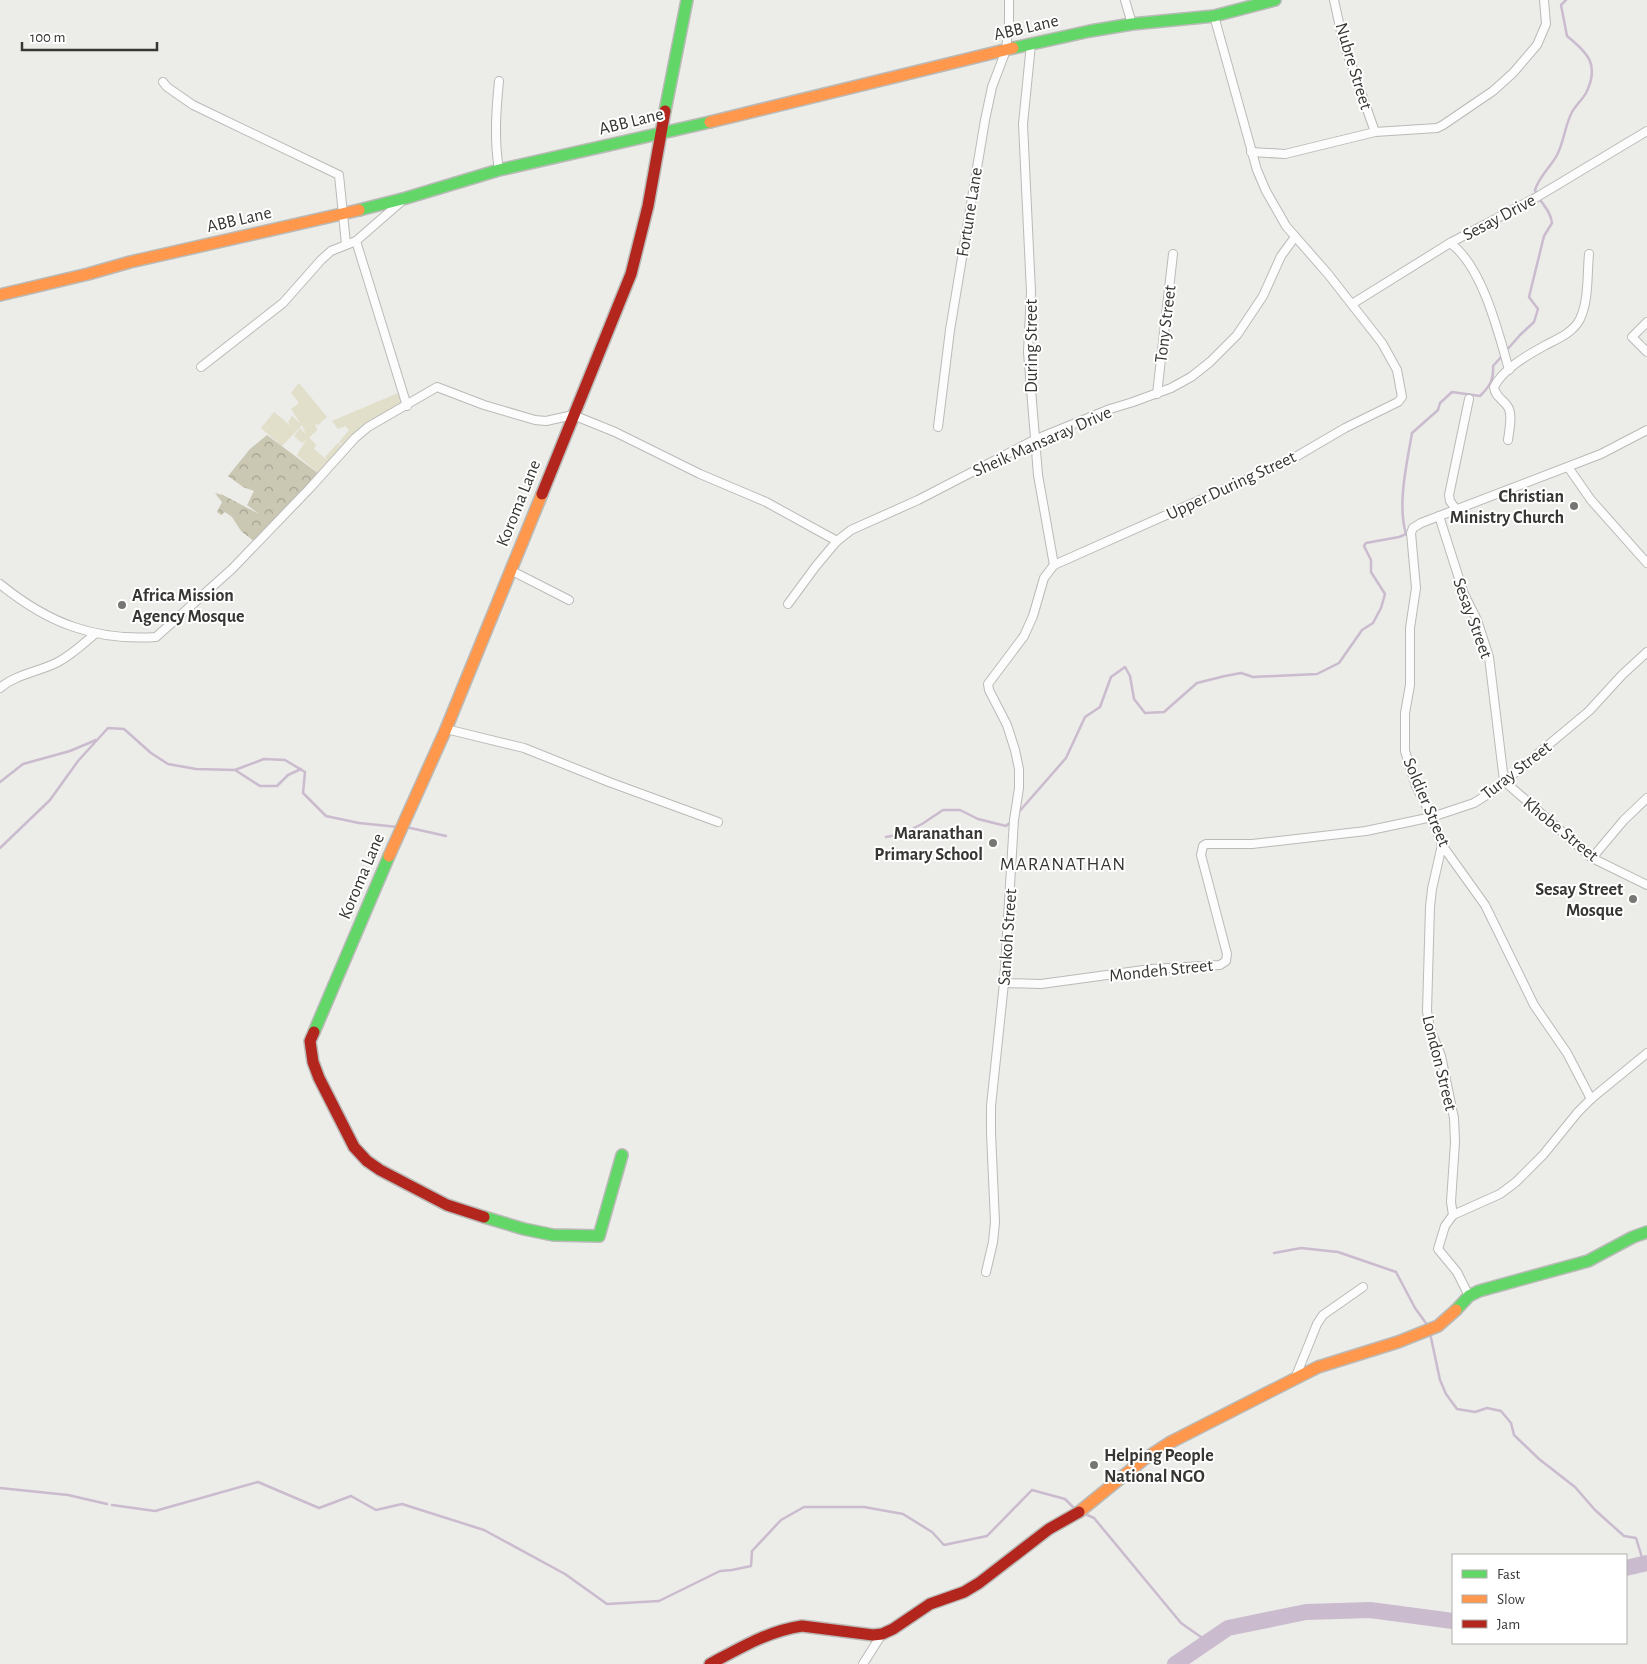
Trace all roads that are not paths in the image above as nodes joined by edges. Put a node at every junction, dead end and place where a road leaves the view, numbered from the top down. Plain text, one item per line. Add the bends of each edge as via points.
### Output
1 (687, 0) edge
2 (1009, 0) edge
3 (1125, 0) edge
4 (1275, 0) edge
5 (1334, 0) edge
6 (1544, 0) edge
7 (1214, 16) junction
8 (1132, 24) junction
9 (1031, 44) junction
10 (1006, 50) junction
11 (499, 81) dead end
12 (163, 82) dead end
13 (1647, 131) edge
14 (661, 132) junction
15 (1375, 132) junction
16 (1251, 152) junction
17 (498, 170) junction
18 (406, 198) junction
19 (343, 214) junction
20 (1295, 237) junction
21 (356, 241) junction
22 (1450, 243) junction
23 (346, 244) junction
24 (1173, 254) dead end
25 (1589, 254) dead end
26 (0, 295) edge
27 (1352, 304) junction
28 (1647, 322) edge
29 (1647, 352) edge
30 (201, 367) dead end
31 (1509, 370) junction
32 (1157, 394) junction
33 (1469, 399) dead end
34 (407, 406) junction
35 (572, 415) junction
36 (938, 426) dead end
37 (1647, 430) edge
38 (1034, 440) junction
39 (1508, 440) dead end
40 (1568, 467) junction
41 (1455, 508) junction
42 (1439, 516) junction
43 (837, 541) junction
44 (1647, 563) edge
45 (1054, 566) junction
46 (510, 570) junction
47 (0, 584) edge
48 (569, 600) dead end
49 (788, 604) dead end
50 (96, 633) junction
51 (1647, 652) edge
52 (0, 688) edge
53 (446, 729) junction
54 (1504, 781) junction
55 (1647, 798) edge
56 (1432, 817) junction
57 (718, 822) dead end
58 (1206, 844) joint
59 (1442, 845) junction
60 (1592, 858) junction
61 (1647, 885) edge
62 (1004, 983) junction
63 (1647, 1053) edge
64 (1591, 1099) junction
65 (622, 1155) dead end
66 (1453, 1215) junction
67 (1647, 1232) edge
68 (986, 1272) dead end
69 (1363, 1287) dead end
70 (1469, 1296) junction
71 (1296, 1376) junction
72 (882, 1634) junction
73 (710, 1664) edge
74 (863, 1664) edge

1 - 14 street, Koroma Lane
2 - 10 street, Fortune Lane
3 - 8 street
4 - 7 street, ABB Lane
5 - 15 street, Nubre Street via 1343,41
6 - 15 street via 1544,33 1513,73 1492,91 1437,128
7 - 8 street, ABB Lane
7 - 16 street
8 - 9 street, ABB Lane
9 - 10 street, ABB Lane
9 - 38 street, During Street via 1023,124 1031,292 1028,352
10 - 14 street, ABB Lane
10 - 36 street, Fortune Lane via 992,87 985,120 950,330
11 - 17 street via 496,112
12 - 19 street via 193,105 339,175
13 - 22 street, Sesay Drive via 1537,197
14 - 17 street, ABB Lane
14 - 35 street, Koroma Lane via 644,225 631,274
15 - 16 street via 1285,154
16 - 20 street via 1266,191
17 - 18 street, ABB Lane
18 - 19 street, ABB Lane
18 - 21 street
19 - 23 street
19 - 26 street, ABB Lane
20 - 27 street
20 - 32 street, Sheik Mansaray Drive via 1281,256 1263,296 1237,335 1191,377
21 - 23 street
21 - 34 street
22 - 27 street, Sesay Drive
22 - 31 street via 1463,256 1485,291
23 - 30 street via 331,251 282,303
24 - 32 street, Tony Street
25 - 31 street via 1584,308 1579,320 1570,332 1539,348
27 - 45 street, Upper During Street via 1390,355 1397,370 1402,396 1398,402 1292,458
28 - 29 street via 1632,337
31 - 39 street via 1494,387 1496,395 1510,412
32 - 38 street, Sheik Mansaray Drive
33 - 41 street via 1449,495
34 - 35 street via 437,386 484,405 535,420
34 - 50 street via 355,438 238,563 156,637 118,637
35 - 43 street via 766,502
35 - 46 street, Koroma Lane
37 - 40 street
38 - 43 street, Sheik Mansaray Drive via 918,500 851,530
38 - 45 street, During Street
40 - 41 street
40 - 44 street via 1591,500
41 - 42 street
42 - 54 street, Sesay Street via 1464,594 1489,657
42 - 56 street, Soldier Street via 1413,528 1411,538 1416,588 1410,628 1410,685 1405,713 1405,751 1416,786
43 - 49 street, Sheik Mansaray Drive
45 - 62 street, Sankoh Street via 1044,578 1024,636 988,684 1007,725 1019,769
46 - 48 street
46 - 53 street, Koroma Lane
47 - 50 street via 58,622
50 - 52 street via 57,662
51 - 54 street, Turay Street via 1589,711
53 - 57 street via 524,748
53 - 65 street, Koroma Lane via 310,1041 319,1078 354,1147 367,1161 448,1205 524,1229 553,1235 599,1236
54 - 56 street, Turay Street via 1474,803
54 - 60 street, Khobe Street
55 - 60 street
56 - 58 street, Turay Street via 1366,831 1252,844
56 - 59 street, Soldier Street
58 - 62 street, Mondeh Street via 1201,855 1227,954 1226,961 1220,965 1151,969 1041,984
59 - 64 street, Soldier Street via 1485,905 1534,1005 1567,1053
59 - 66 street, London Street via 1430,906 1427,1011 1441,1056 1454,1118
60 - 61 street, Khobe Street
62 - 68 street, Sankoh Street via 991,1106 995,1222
63 - 64 street
64 - 66 street via 1516,1182 1500,1194
66 - 70 street via 1445,1226 1438,1249 1457,1272
67 - 70 street via 1590,1260
69 - 71 street via 1323,1315
70 - 71 street via 1438,1326
71 - 72 street via 1169,1443 979,1583 930,1604
72 - 73 street via 791,1627
72 - 74 street

